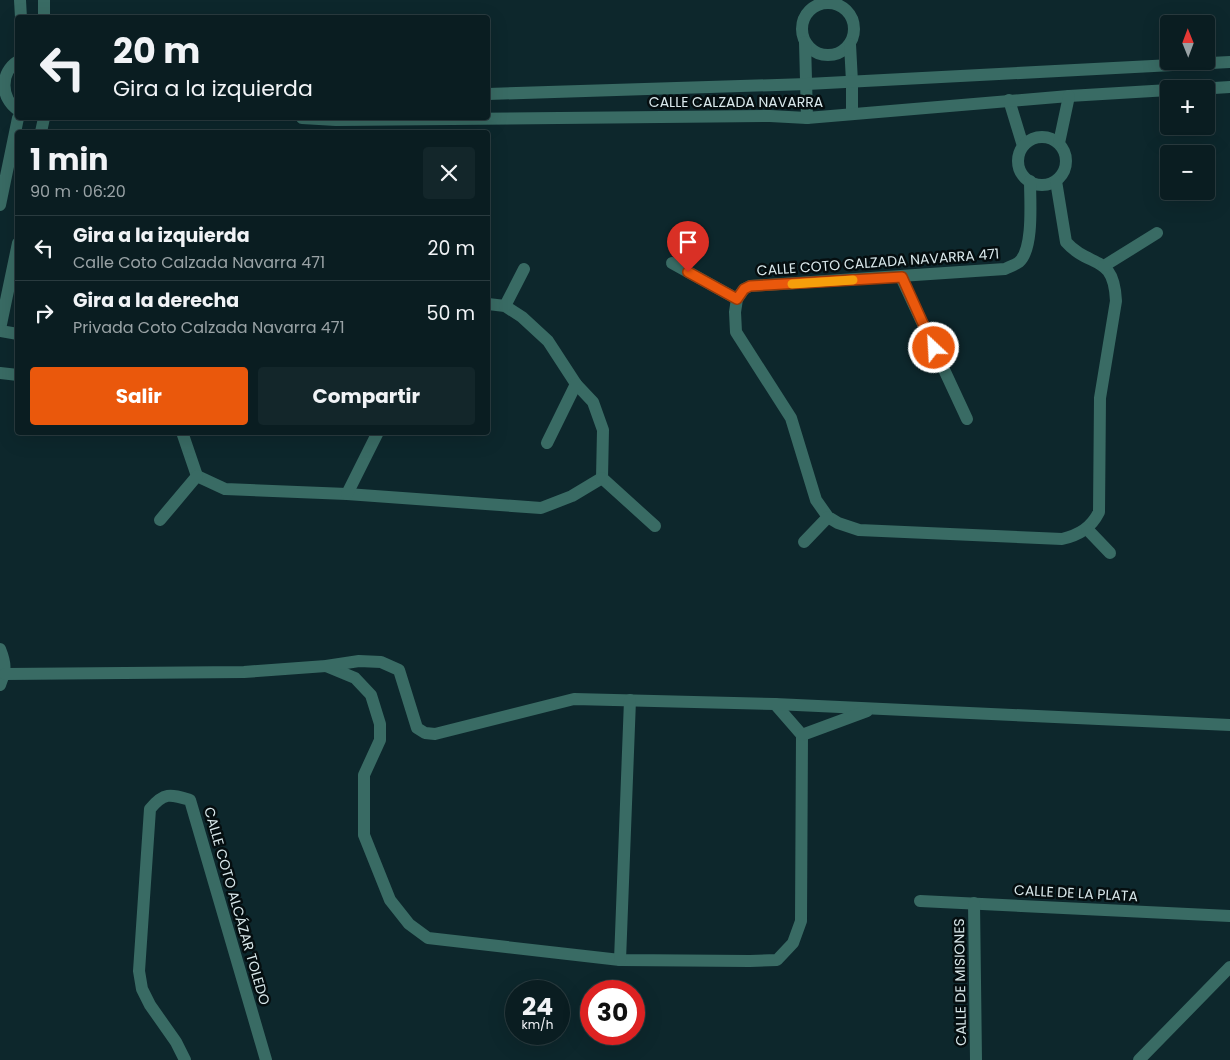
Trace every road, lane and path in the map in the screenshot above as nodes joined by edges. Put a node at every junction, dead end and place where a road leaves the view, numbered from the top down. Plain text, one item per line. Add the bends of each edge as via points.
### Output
1 (20, 0) edge
2 (44, 0) edge
3 (843, 4) edge
4 (808, 6) edge
5 (21, 15) edge
6 (44, 15) edge
7 (806, 42) junction
8 (850, 44) junction
9 (1230, 62) edge
10 (15, 63) edge
11 (3, 70) edge
12 (852, 82) junction
13 (807, 84) junction
14 (1230, 87) edge
15 (1215, 88) edge
16 (1160, 91) edge
17 (490, 94) edge
18 (2, 96) edge
19 (1069, 96) junction
20 (1009, 100) junction
21 (15, 107) edge
22 (852, 114) junction
23 (807, 118) junction
24 (490, 119) edge
25 (15, 132) edge
26 (1059, 143) junction
27 (1023, 146) junction
28 (1030, 181) junction
29 (1056, 181) junction
30 (0, 204) edge
31 (1157, 233) dead end
32 (15, 258) edge
33 (672, 264) dead end
34 (1104, 266) junction
35 (524, 269) dead end
36 (902, 277) junction
37 (737, 299) junction
38 (490, 304) edge
39 (505, 306) junction
40 (0, 330) edge
41 (15, 333) edge
42 (0, 373) edge
43 (15, 375) edge
44 (576, 384) junction
45 (967, 419) dead end
46 (185, 435) edge
47 (376, 435) edge
48 (547, 443) dead end
49 (197, 476) junction
50 (602, 478) junction
51 (347, 494) junction
52 (828, 517) junction
53 (160, 520) dead end
54 (655, 526) dead end
55 (1087, 529) junction
56 (804, 542) dead end
57 (1110, 553) dead end
58 (0, 649) edge
59 (326, 666) junction
60 (2, 679) edge
61 (630, 700) junction
62 (775, 704) junction
63 (874, 709) junction
64 (1230, 725) edge
65 (802, 735) junction
66 (920, 901) dead end
67 (974, 904) junction
68 (1230, 916) edge
69 (620, 960) junction
70 (1230, 967) edge
71 (185, 1060) edge
72 (266, 1060) edge
73 (976, 1060) edge
74 (1139, 1060) edge

1 - 5 street
2 - 6 street
3 - 4 street
3 - 8 street via 854,25
4 - 7 street via 803,26
7 - 8 street via 810,48 825,55 843,51
7 - 13 street
8 - 12 street
9 - 12 street, CALLE CALZADA NAVARRA
10 - 11 street
11 - 18 street
12 - 13 street, CALLE CALZADA NAVARRA
12 - 22 street
13 - 17 street, CALLE CALZADA NAVARRA
13 - 23 street
14 - 15 street
16 - 19 street, CALLE CALZADA NAVARRA
18 - 21 street
19 - 20 street, CALLE CALZADA NAVARRA
19 - 26 street
20 - 22 street, CALLE CALZADA NAVARRA
20 - 27 street
22 - 23 street, CALLE CALZADA NAVARRA
23 - 24 street, CALLE CALZADA NAVARRA
25 - 30 street
26 - 27 street via 1052,138 1036,137
26 - 29 street via 1066,156 1066,164
27 - 28 street via 1018,161 1024,176
28 - 29 street via 1038,184
28 - 36 street, CALLE COTO CALZADA NAVARRA 471 via 1029,238 1019,262 992,271
29 - 34 street via 1066,242 1072,249
31 - 34 street
32 - 40 street
33 - 37 street
34 - 55 street via 1116,285 1116,301 1100,398 1099,512
35 - 39 street
36 - 37 street, CALLE COTO CALZADA NAVARRA 471 via 750,286
36 - 45 street
37 - 52 street via 736,332 791,418 816,500
38 - 39 street
39 - 44 street via 548,341
40 - 41 street
42 - 43 street
44 - 48 street
44 - 50 street via 593,402 603,430
46 - 49 street
47 - 51 street
49 - 51 street via 225,489
49 - 53 street
50 - 51 street via 572,496 541,508
50 - 54 street
52 - 55 street via 859,530 1062,539
52 - 56 street
55 - 57 street
58 - 60 street via 5,662
59 - 60 street via 244,672
59 - 61 street via 359,661 381,662 399,670 417,728 425,733 435,734 574,699
59 - 69 street via 355,678 371,695 380,724 380,740 364,775 364,835 390,900 409,924 428,938
61 - 62 street
61 - 69 street
62 - 63 street
62 - 65 street
63 - 64 street
63 - 65 street
65 - 69 street via 801,921 794,943 777,960
66 - 67 street, CALLE DE LA PLATA
67 - 68 street, CALLE DE LA PLATA
67 - 73 street, CALLE DE MISIONES
70 - 74 street
71 - 72 street, CALLE COTO ALCÁZAR TOLEDO via 150,1005 142,989 139,971 150,809 160,797 173,794 190,800

